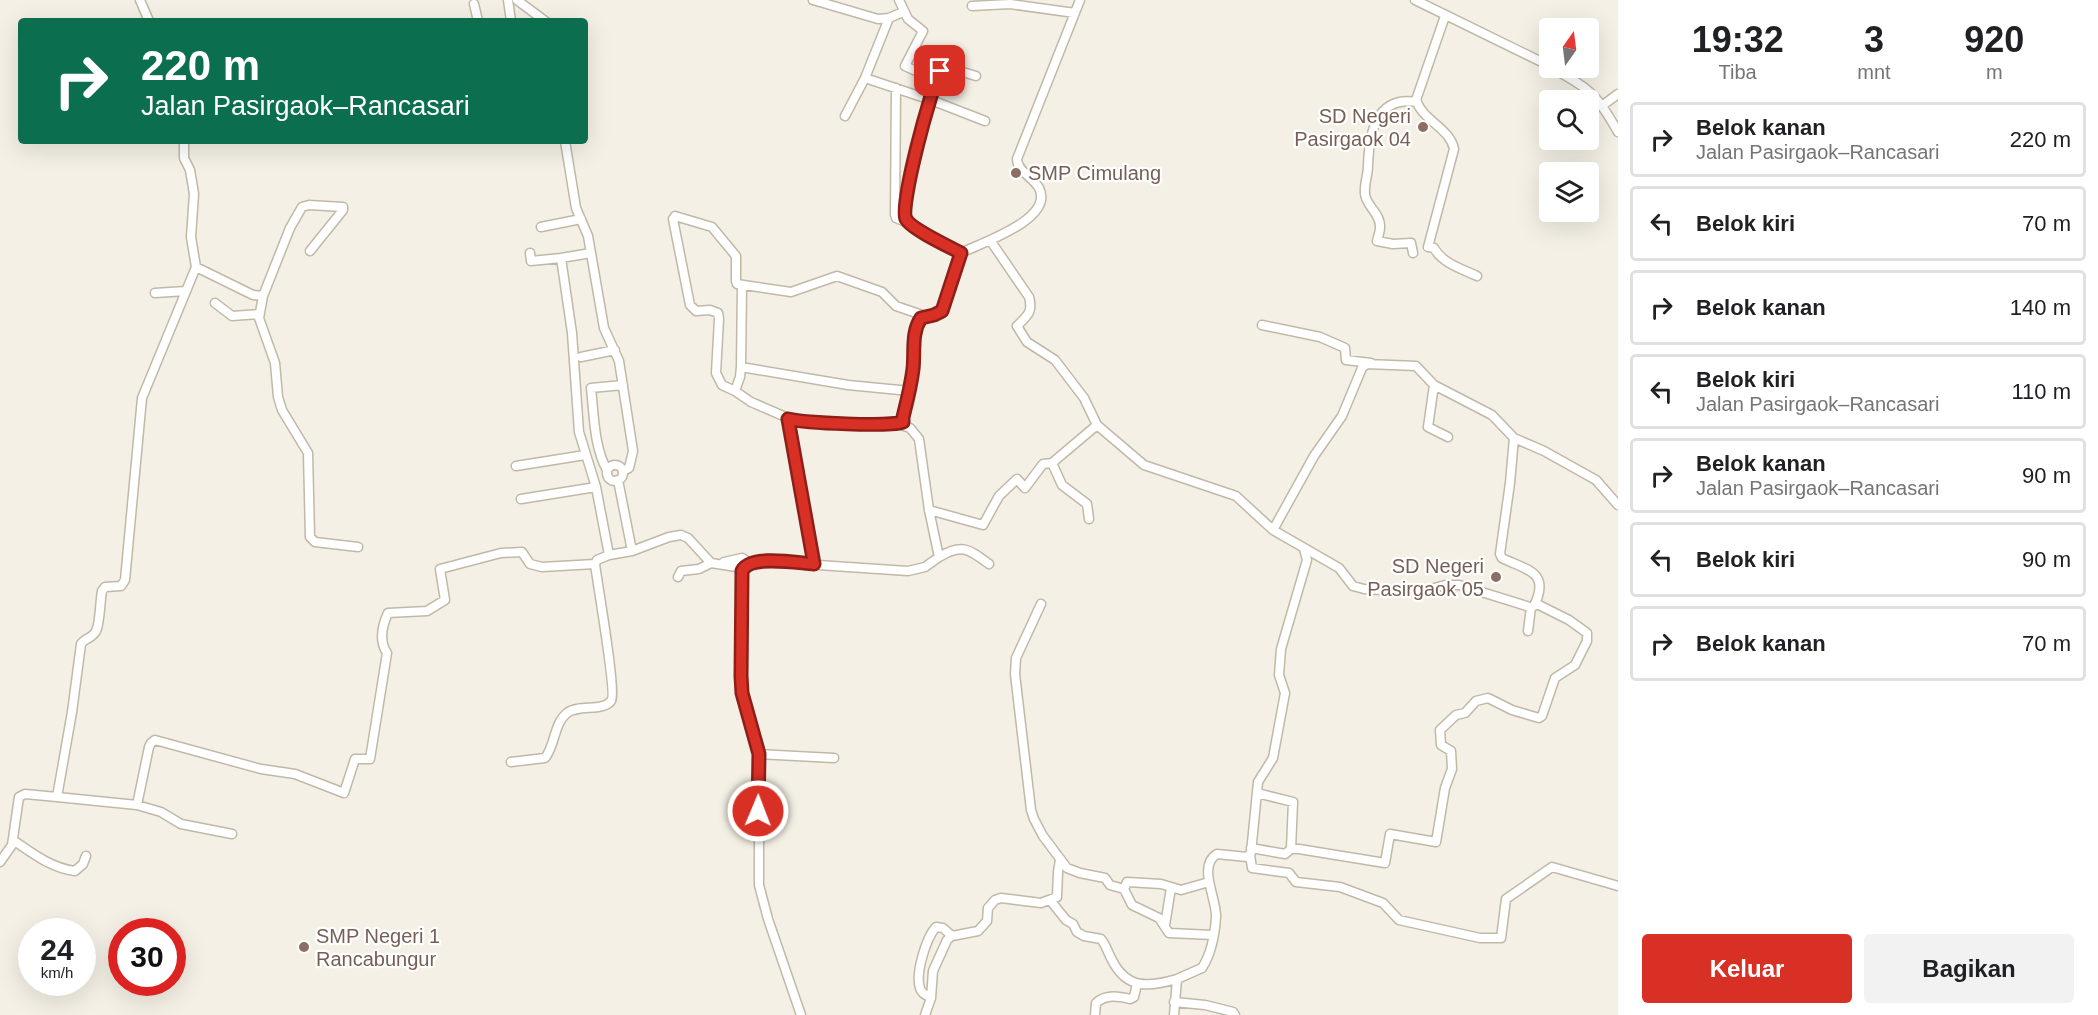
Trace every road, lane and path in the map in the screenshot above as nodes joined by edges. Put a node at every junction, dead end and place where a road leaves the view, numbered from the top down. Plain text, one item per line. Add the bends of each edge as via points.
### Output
1 (140, 0) edge
2 (508, 0) edge
3 (517, 0) edge
4 (813, 0) edge
5 (899, 0) edge
6 (1080, 0) edge
7 (1415, 0) edge
8 (474, 4) dead end
9 (972, 6) dead end
10 (903, 12) junction
11 (1075, 13) junction
12 (1445, 16) junction
13 (148, 18) edge
14 (477, 18) edge
15 (511, 18) edge
16 (541, 18) edge
17 (889, 18) junction
18 (1539, 61) edge
19 (976, 76) dead end
20 (865, 78) junction
21 (1569, 78) edge
22 (936, 80) junction
23 (896, 88) junction
24 (1618, 94) edge
25 (931, 100) junction
26 (1417, 102) junction
27 (1603, 105) junction
28 (845, 116) dead end
29 (985, 121) dead end
30 (1618, 132) edge
31 (184, 144) edge
32 (565, 144) edge
33 (581, 219) junction
34 (908, 223) junction
35 (541, 226) dead end
36 (990, 240) junction
37 (310, 251) dead end
38 (530, 253) dead end
39 (591, 253) junction
40 (961, 253) junction
41 (1413, 253) dead end
42 (561, 258) junction
43 (196, 267) junction
44 (1477, 276) dead end
45 (742, 285) junction
46 (186, 291) junction
47 (155, 293) dead end
48 (263, 296) junction
49 (215, 303) dead end
50 (259, 314) junction
51 (925, 316) junction
52 (1262, 325) dead end
53 (615, 350) junction
54 (581, 357) dead end
55 (1374, 363) junction
56 (741, 367) junction
57 (623, 385) junction
58 (1434, 385) junction
59 (735, 391) junction
60 (910, 391) junction
61 (788, 419) junction
62 (898, 424) junction
63 (1097, 425) junction
64 (1448, 437) dead end
65 (1514, 438) junction
66 (585, 455) junction
67 (1052, 463) junction
68 (516, 466) dead end
69 (607, 470) junction
70 (623, 471) junction
71 (618, 480) junction
72 (596, 487) junction
73 (521, 499) dead end
74 (1618, 505) edge
75 (929, 510) junction
76 (1089, 519) dead end
77 (1273, 530) junction
78 (358, 547) dead end
79 (1304, 549) junction
80 (632, 551) junction
81 (609, 555) junction
82 (939, 556) junction
83 (715, 563) junction
84 (595, 564) junction
85 (814, 564) junction
86 (989, 564) dead end
87 (747, 565) junction
88 (678, 577) dead end
89 (1041, 604) dead end
90 (1533, 605) junction
91 (1528, 632) dead end
92 (759, 754) junction
93 (834, 758) dead end
94 (510, 762) dead end
95 (1257, 793) junction
96 (57, 797) junction
97 (137, 805) junction
98 (232, 834) dead end
99 (13, 840) junction
100 (1291, 849) junction
101 (1250, 851) junction
102 (86, 856) dead end
103 (1060, 860) junction
104 (0, 862) edge
105 (1209, 882) junction
106 (1618, 886) edge
107 (1171, 888) junction
108 (1124, 889) junction
109 (1050, 900) junction
110 (1165, 925) junction
111 (1213, 935) junction
112 (952, 936) junction
113 (1177, 979) junction
114 (1137, 984) junction
115 (931, 998) junction
116 (1174, 1002) junction
117 (801, 1015) edge
118 (925, 1015) edge
119 (1095, 1015) edge
120 (1174, 1015) edge
121 (1235, 1015) edge

1 - 13 street
2 - 15 street
3 - 16 street
4 - 17 street via 872,18
5 - 10 street
6 - 11 street
7 - 12 street
8 - 14 street
9 - 11 street via 1010,4
10 - 17 street
10 - 22 street via 923,31 905,66
11 - 36 street via 1017,159 1040,189 1041,203 1034,214
12 - 18 street
12 - 26 street
17 - 20 street
19 - 22 street via 947,67
20 - 23 street
20 - 28 street
21 - 27 street via 1591,91
22 - 25 street
23 - 25 street
23 - 34 street via 895,214
24 - 27 street
25 - 29 street
25 - 34 street via 909,181 904,212
26 - 41 street via 1400,102 1381,112 1368,151 1364,185 1365,197 1379,221 1377,241 1411,243
26 - 44 street via 1454,149 1428,247
27 - 30 street
31 - 43 street via 194,194 191,237
32 - 33 street
33 - 35 street
33 - 39 street
34 - 40 street
36 - 40 street
36 - 63 street via 1032,306 1017,326 1027,342 1055,360 1084,398
37 - 48 street via 343,207 302,207
38 - 42 street via 531,261
39 - 42 street
39 - 53 street via 604,328
40 - 51 street via 942,311
42 - 66 street via 572,333 579,432
43 - 46 street
43 - 48 street via 253,295
45 - 51 street via 791,292 837,276 882,292 896,306
45 - 56 street
45 - 59 street via 736,282 736,255 713,228 674,217 690,305 696,311 718,313 716,373 722,385
46 - 47 street
46 - 96 street via 144,390 125,580 121,586 105,587 102,591 97,630 81,644
48 - 50 street
49 - 50 street via 232,316
50 - 78 street via 275,363 282,410 308,450 310,537 315,542
51 - 60 street via 915,334
52 - 55 street via 1320,337 1345,348 1346,360
53 - 54 street
53 - 57 street
55 - 58 street via 1415,366
55 - 77 street via 1362,368 1342,416 1314,456
56 - 59 street
56 - 60 street
57 - 69 street via 591,388 599,447
57 - 70 street via 633,451 629,468
58 - 64 street via 1428,427
58 - 65 street via 1492,415
59 - 61 street
60 - 62 street via 903,422
61 - 62 street
61 - 85 street
62 - 75 street via 910,428 919,439
63 - 67 street
63 - 77 street via 1144,465 1233,494
65 - 74 street via 1596,480
65 - 90 street via 1500,554 1536,574 1539,584
66 - 68 street
66 - 72 street
67 - 75 street via 1043,464 1025,488 1017,479 999,496 983,525
67 - 76 street via 1062,485 1087,504
69 - 70 street via 615,465
69 - 71 street via 610,479
70 - 71 street
71 - 80 street
72 - 73 street
72 - 81 street
75 - 82 street
77 - 79 street
79 - 90 street via 1345,573 1358,588 1418,592 1459,585
79 - 95 street via 1307,560 1281,649 1279,675 1285,691 1282,712 1273,758 1259,779
80 - 81 street
80 - 83 street via 681,535
81 - 84 street
82 - 85 street via 925,567 908,571
82 - 86 street via 963,548
83 - 87 street
83 - 88 street via 680,571
84 - 94 street via 613,699 566,714 545,758
84 - 97 street via 542,567 530,564 522,552 501,553 440,569 445,600 427,611 388,614 382,626 387,653 370,759 354,759 344,793 295,774 261,769 155,740 149,747
85 - 87 street via 758,561
87 - 92 street via 742,693
89 - 103 street via 1016,658 1016,681 1031,810
90 - 91 street
90 - 100 street via 1579,625 1587,633 1587,641 1575,665 1555,678 1539,718 1488,698 1476,701 1440,730 1441,745 1452,751 1452,769 1436,842 1390,834 1385,863
92 - 93 street
92 - 117 street via 759,885
95 - 100 street via 1293,802
95 - 101 street
96 - 97 street
96 - 99 street via 19,797
97 - 98 street via 161,812 181,824
99 - 102 street via 66,870 75,871
99 - 104 street
100 - 101 street via 1285,854
101 - 105 street via 1246,857 1215,855 1208,871
101 - 106 street via 1252,868 1289,873 1296,882 1340,887 1383,903 1399,920 1480,938 1501,938 1506,899 1552,867
103 - 108 street via 1071,870 1105,878 1110,885
103 - 109 street via 1057,897
105 - 107 street via 1181,890
105 - 111 street via 1216,915
107 - 108 street via 1127,882
107 - 110 street
108 - 110 street via 1132,905
109 - 112 street via 995,900 988,908 987,921 978,931
109 - 114 street via 1077,932 1101,939 1118,970
110 - 111 street via 1173,934
111 - 113 street via 1203,966
112 - 115 street via 942,946 933,971
112 - 115 street via 936,927 927,942 919,985
113 - 114 street via 1152,986
113 - 116 street
114 - 119 street via 1130,999 1100,999
115 - 118 street
116 - 120 street
116 - 121 street via 1214,1007

